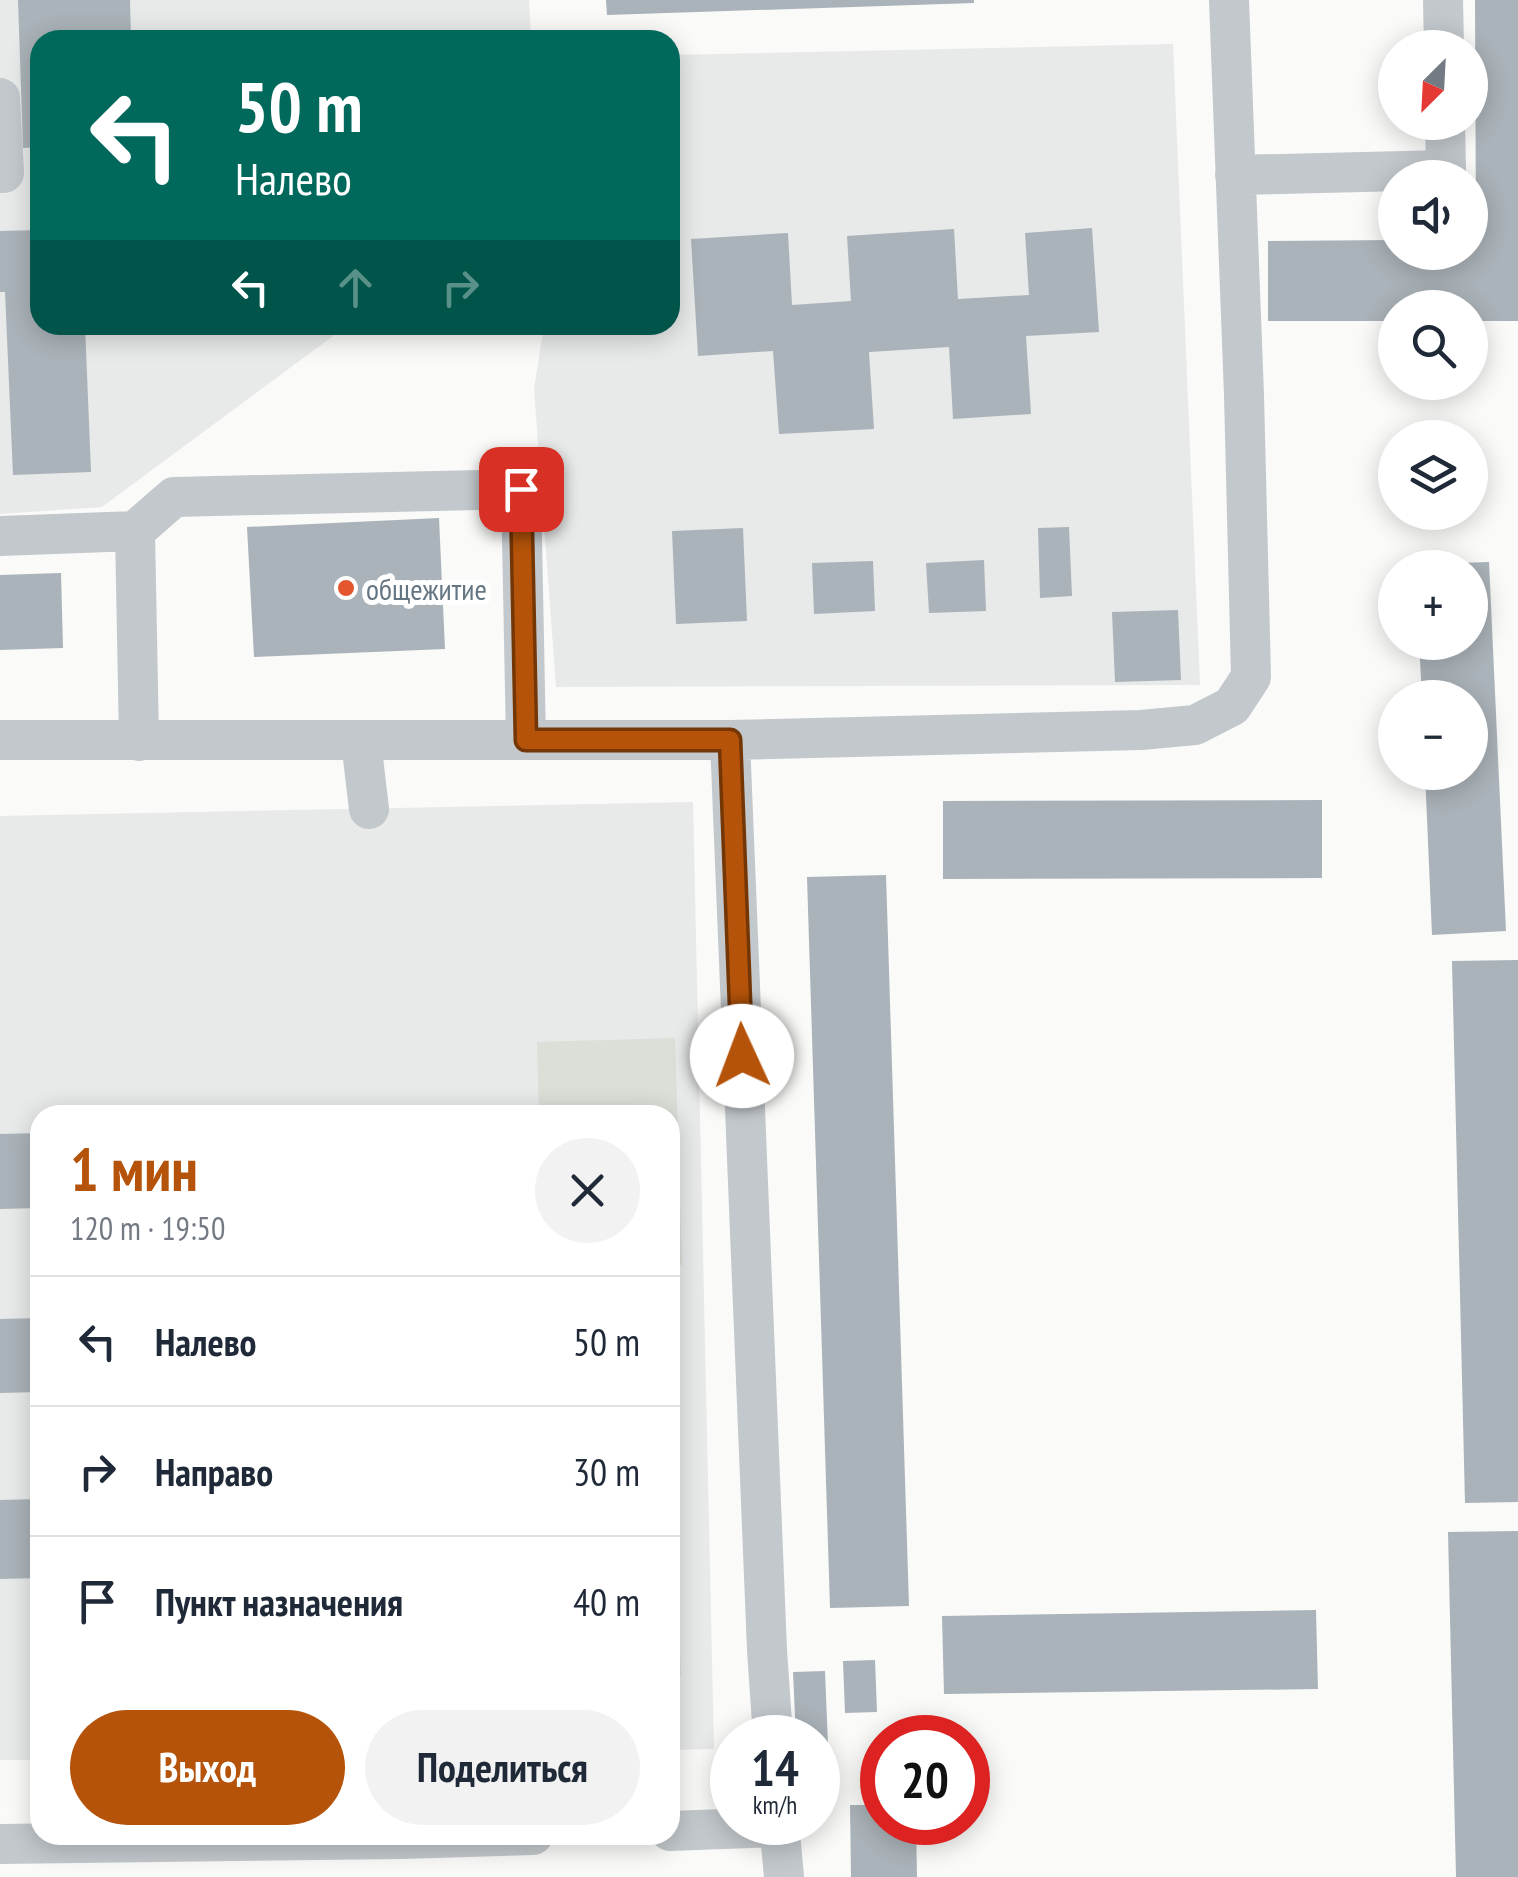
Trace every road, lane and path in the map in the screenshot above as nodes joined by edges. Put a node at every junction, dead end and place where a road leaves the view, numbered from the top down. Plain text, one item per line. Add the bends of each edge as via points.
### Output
1 (1228, 0) edge
2 (1443, 0) edge
3 (1444, 30) edge
4 (0, 98) edge
5 (1446, 140) edge
6 (0, 173) edge
7 (1235, 175) junction
8 (136, 531) junction
9 (0, 536) edge
10 (0, 740) edge
11 (526, 740) junction
12 (730, 740) junction
13 (139, 741) junction
14 (360, 742) junction
15 (369, 809) dead end
16 (771, 1715) edge
17 (710, 1829) edge
18 (680, 1830) edge
19 (0, 1844) edge
20 (30, 1844) edge
21 (781, 1845) edge
22 (784, 1877) edge

1 - 7 lane
2 - 3 lane
4 - 6 lane
5 - 7 lane via 1446,170
7 - 12 lane via 1251,677 1232,706 1196,725 1141,730
8 - 9 lane
8 - 11 lane via 174,497 521,489
8 - 13 lane
10 - 13 lane
11 - 12 lane
11 - 14 lane
12 - 16 lane
13 - 14 lane
14 - 15 lane
17 - 18 lane
19 - 20 lane
21 - 22 lane

